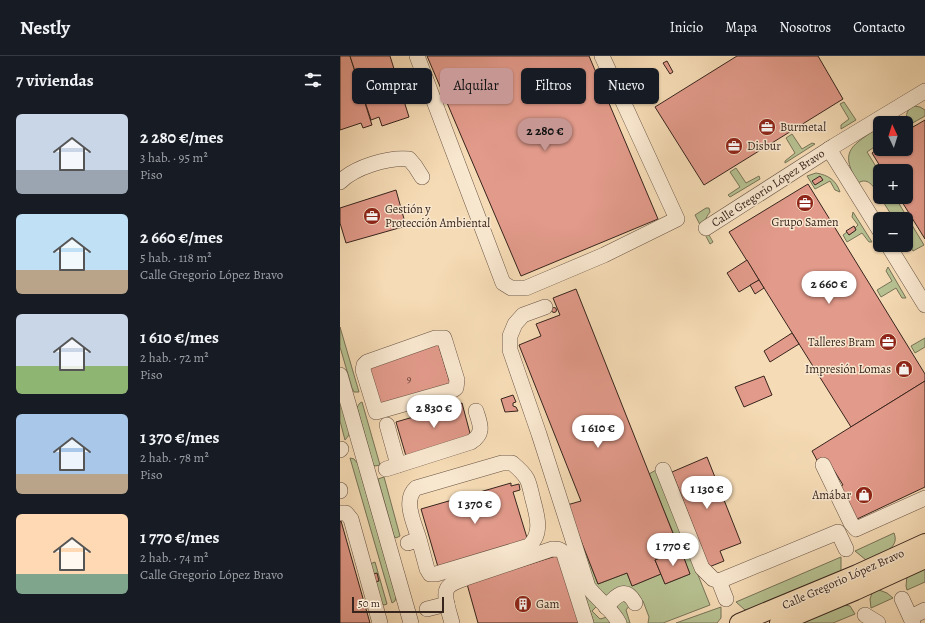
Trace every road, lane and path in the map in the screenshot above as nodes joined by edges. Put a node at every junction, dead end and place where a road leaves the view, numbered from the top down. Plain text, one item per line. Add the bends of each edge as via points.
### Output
1 (416, 56) edge
2 (602, 56) edge
3 (925, 91) edge
4 (829, 149) junction
5 (422, 177) dead end
6 (340, 182) edge
7 (873, 220) edge
8 (706, 228) dead end
9 (892, 252) edge
10 (925, 304) edge
11 (545, 307) dead end
12 (340, 375) edge
13 (368, 394) joint
14 (476, 411) dead end
15 (387, 425) dead end
16 (823, 465) dead end
17 (663, 470) dead end
18 (925, 498) edge
19 (340, 513) edge
20 (413, 541) joint
21 (925, 543) edge
22 (846, 549) dead end
23 (925, 559) edge
24 (719, 581) junction
25 (726, 599) dead end
26 (902, 599) dead end
27 (635, 602) dead end
28 (447, 604) junction
29 (606, 607) junction
30 (427, 610) dead end
31 (925, 610) edge
32 (382, 615) edge
33 (912, 620) edge
34 (411, 623) edge
35 (452, 623) edge
36 (586, 623) edge
37 (619, 623) edge
38 (739, 623) edge
39 (779, 623) edge

1 - 2 street via 502,284 511,288 526,288 604,255 677,218
3 - 4 street, Calle Gregorio López Bravo
4 - 7 street, Calle Gregorio López Bravo
4 - 8 street, Calle Gregorio López Bravo
5 - 6 street via 409,159 398,158 371,165 347,175
9 - 10 street
11 - 29 street via 523,315 515,324 510,336 510,350 588,587
12 - 34 street
13 - 13 street via 376,412 456,388 457,380 444,338 435,338 367,362 363,366
14 - 15 street via 481,431 478,438 392,467
16 - 18 street via 856,529 900,516
17 - 24 street via 702,568 713,579
19 - 32 street via 346,513 351,519
20 - 20 street via 430,574 529,546 535,541 538,520 523,472 512,463 502,463 416,488 409,498
21 - 38 main road, Calle Gregorio López Bravo
22 - 24 street via 838,532
23 - 39 main road, Calle Gregorio López Bravo
24 - 25 street
26 - 33 street
27 - 29 street via 627,594 621,594
28 - 30 street
28 - 35 street
28 - 36 street via 447,589 455,582 557,549 562,550 564,554
29 - 37 street
31 - 33 street

